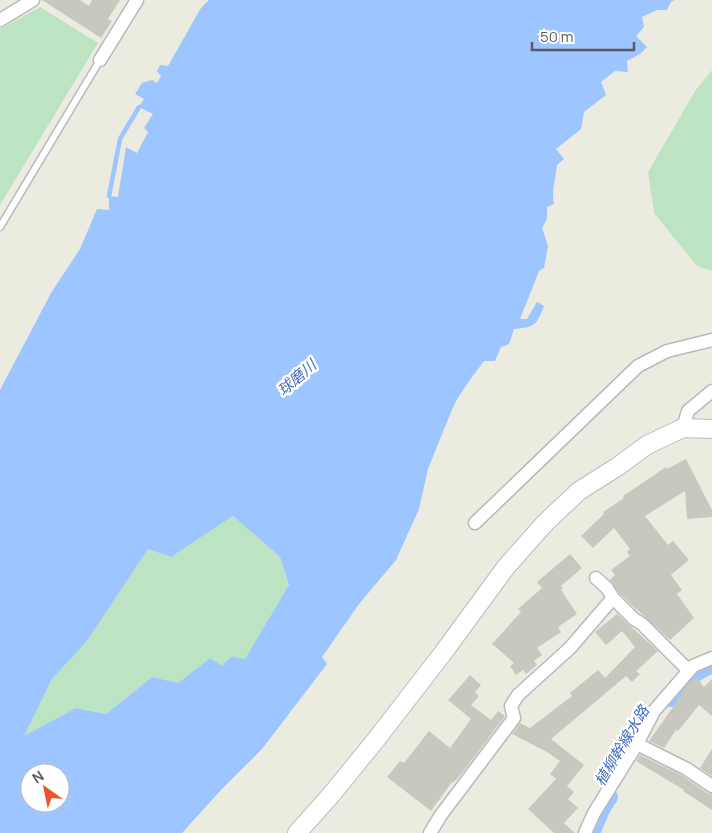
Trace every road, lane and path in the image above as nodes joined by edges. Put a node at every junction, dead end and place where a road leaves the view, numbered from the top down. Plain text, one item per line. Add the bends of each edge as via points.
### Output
1 (138, 0) edge
2 (26, 2) edge
3 (0, 20) edge
4 (100, 60) joint
5 (0, 226) edge
6 (712, 340) edge
7 (712, 391) edge
8 (683, 428) junction
9 (712, 429) edge
10 (475, 522) dead end
11 (596, 578) dead end
12 (613, 598) junction
13 (712, 658) edge
14 (689, 671) junction
15 (640, 746) junction
16 (712, 786) edge
17 (297, 833) edge
18 (430, 833) edge
19 (585, 833) edge

1 - 4 street
2 - 3 street
4 - 5 lane
6 - 10 street via 667,351 638,366
7 - 8 street via 688,411
8 - 9 street
8 - 17 street via 647,445 579,491 546,522 506,566 375,741
11 - 12 street
12 - 14 street
12 - 18 street via 570,648 518,695 511,706 514,718
13 - 14 street
14 - 15 street via 654,711
15 - 16 street
15 - 19 street via 594,813

